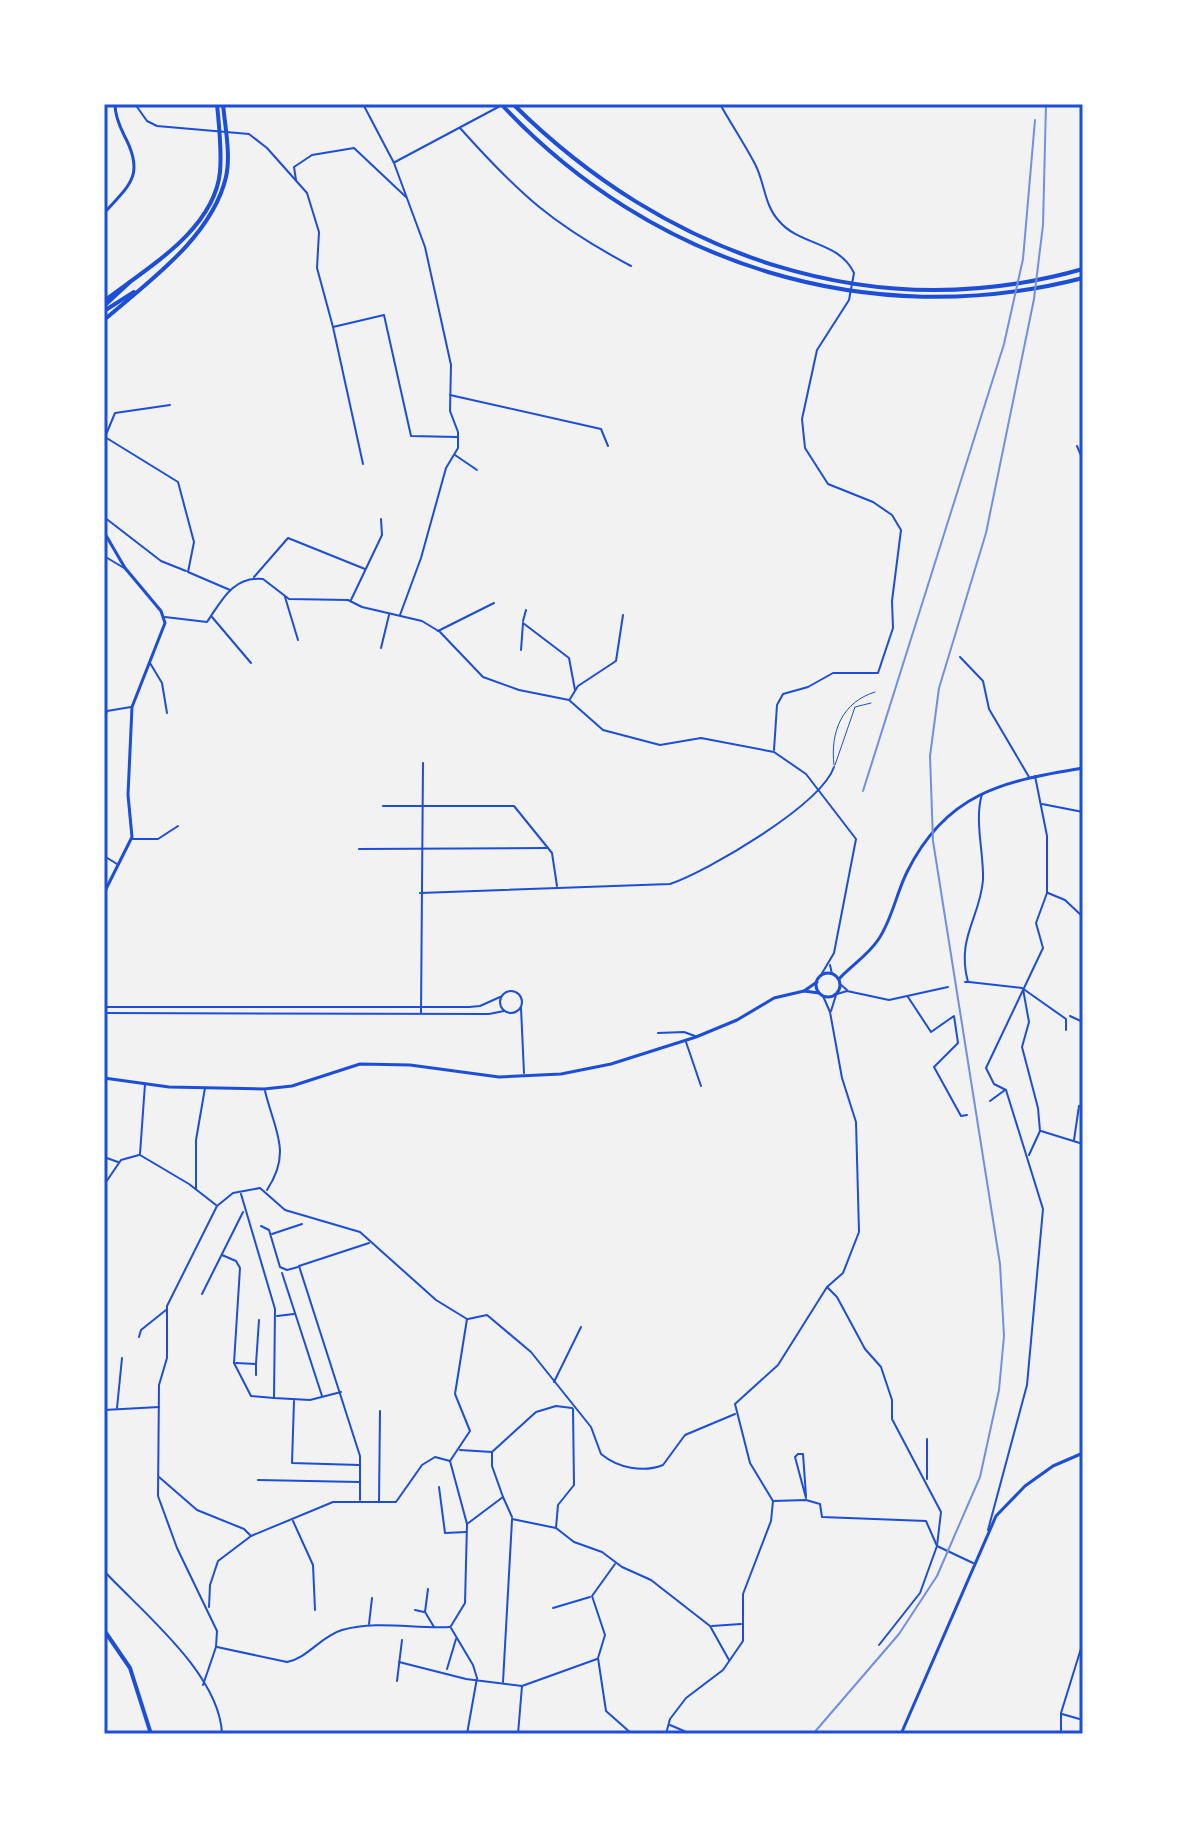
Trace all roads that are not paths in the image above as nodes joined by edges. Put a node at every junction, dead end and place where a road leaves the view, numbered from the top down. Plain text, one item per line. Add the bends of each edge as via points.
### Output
1 (115, 104) edge
2 (135, 104) edge
3 (220, 104) edge
4 (363, 104) edge
5 (502, 104) edge
6 (513, 104) edge
7 (720, 104) edge
8 (460, 128) junction
9 (394, 163) junction
10 (297, 182) junction
11 (407, 198) junction
12 (104, 213) edge
13 (631, 266) dead end
14 (1083, 269) edge
15 (1083, 278) edge
16 (136, 292) junction
17 (104, 306) edge
18 (104, 320) edge
19 (333, 327) junction
20 (450, 395) junction
21 (170, 405) dead end
22 (104, 437) edge
23 (458, 437) junction
24 (608, 446) dead end
25 (1077, 446) dead end
26 (454, 455) junction
27 (1083, 460) edge
28 (363, 464) dead end
29 (477, 470) dead end
30 (104, 517) edge
31 (381, 519) dead end
32 (104, 532) edge
33 (104, 556) edge
34 (125, 568) junction
35 (365, 569) junction
36 (188, 571) junction
37 (251, 579) junction
38 (230, 590) junction
39 (285, 596) junction
40 (351, 602) junction
41 (494, 603) dead end
42 (526, 610) dead end
43 (390, 614) junction
44 (623, 615) dead end
45 (211, 616) junction
46 (399, 616) junction
47 (164, 617) junction
48 (523, 623) junction
49 (438, 631) junction
50 (298, 640) dead end
51 (381, 648) dead end
52 (521, 650) dead end
53 (960, 657) dead end
54 (149, 663) junction
55 (251, 663) dead end
56 (575, 690) junction
57 (875, 692) dead end
58 (569, 700) junction
59 (871, 703) dead end
60 (132, 707) junction
61 (167, 713) dead end
62 (104, 721) edge
63 (774, 752) junction
64 (423, 763) dead end
65 (834, 767) junction
66 (1083, 768) edge
67 (1032, 776) junction
68 (818, 790) junction
69 (982, 793) junction
70 (1041, 804) junction
71 (383, 806) dead end
72 (421, 806) junction
73 (1083, 812) edge
74 (178, 826) dead end
75 (131, 839) junction
76 (421, 848) junction
77 (548, 848) junction
78 (359, 849) dead end
79 (104, 856) edge
80 (119, 864) junction
81 (558, 887) junction
82 (104, 893) edge
83 (420, 893) junction
84 (1047, 893) junction
85 (1083, 917) edge
86 (830, 963) junction
87 (821, 975) junction
88 (837, 978) junction
89 (817, 982) junction
90 (948, 987) dead end
91 (1022, 988) junction
92 (804, 991) junction
93 (847, 991) junction
94 (836, 994) junction
95 (821, 995) junction
96 (500, 997) junction
97 (908, 997) junction
98 (104, 1007) edge
99 (421, 1007) junction
100 (521, 1007) junction
101 (504, 1011) junction
102 (830, 1012) junction
103 (104, 1013) edge
104 (421, 1013) junction
105 (1070, 1016) dead end
106 (1083, 1022) edge
107 (1066, 1030) dead end
108 (658, 1033) dead end
109 (696, 1037) junction
110 (685, 1040) junction
111 (524, 1077) junction
112 (104, 1078) edge
113 (145, 1083) junction
114 (205, 1086) junction
115 (701, 1086) dead end
116 (264, 1089) junction
117 (1006, 1090) junction
118 (990, 1101) dead end
119 (1083, 1105) edge
120 (967, 1115) dead end
121 (1040, 1131) junction
122 (1034, 1137) junction
123 (1022, 1138) junction
124 (1074, 1141) junction
125 (1083, 1144) edge
126 (140, 1155) junction
127 (1028, 1156) junction
128 (104, 1157) edge
129 (119, 1162) junction
130 (104, 1185) edge
131 (196, 1189) junction
132 (266, 1191) junction
133 (240, 1193) junction
134 (217, 1206) junction
135 (244, 1211) junction
136 (302, 1224) dead end
137 (261, 1226) dead end
138 (270, 1234) junction
139 (1083, 1235) edge
140 (1083, 1241) edge
141 (371, 1243) junction
142 (222, 1255) junction
143 (299, 1266) junction
144 (282, 1273) dead end
145 (827, 1287) junction
146 (202, 1294) dead end
147 (167, 1310) junction
148 (295, 1314) junction
149 (276, 1316) junction
150 (467, 1319) junction
151 (259, 1320) dead end
152 (581, 1327) dead end
153 (139, 1337) dead end
154 (122, 1358) dead end
155 (234, 1363) junction
156 (256, 1364) junction
157 (256, 1375) dead end
158 (554, 1382) junction
159 (341, 1392) junction
160 (322, 1397) junction
161 (274, 1398) junction
162 (294, 1400) junction
163 (159, 1407) junction
164 (573, 1408) junction
165 (117, 1409) junction
166 (104, 1410) edge
167 (380, 1411) dead end
168 (735, 1414) junction
169 (927, 1439) dead end
170 (459, 1450) junction
171 (492, 1452) junction
172 (1083, 1453) edge
173 (450, 1461) junction
174 (360, 1465) junction
175 (158, 1477) junction
176 (258, 1480) dead end
177 (927, 1480) junction
178 (360, 1482) junction
179 (439, 1487) dead end
180 (503, 1497) junction
181 (806, 1498) junction
182 (773, 1501) junction
183 (360, 1502) junction
184 (379, 1502) junction
185 (512, 1519) junction
186 (292, 1520) junction
187 (467, 1524) junction
188 (556, 1528) junction
189 (988, 1530) junction
190 (467, 1532) junction
191 (251, 1536) junction
192 (937, 1546) junction
193 (615, 1563) junction
194 (974, 1563) junction
195 (104, 1571) edge
196 (428, 1589) dead end
197 (592, 1596) junction
198 (372, 1598) dead end
199 (553, 1608) dead end
200 (209, 1610) junction
201 (315, 1610) dead end
202 (415, 1610) dead end
203 (425, 1612) junction
204 (742, 1625) junction
205 (368, 1626) junction
206 (710, 1626) junction
207 (434, 1627) junction
208 (450, 1627) junction
209 (104, 1630) edge
210 (456, 1638) junction
211 (402, 1640) dead end
212 (1083, 1642) edge
213 (879, 1645) dead end
214 (216, 1647) junction
215 (598, 1658) junction
216 (399, 1662) junction
217 (729, 1662) junction
218 (447, 1669) dead end
219 (477, 1678) junction
220 (397, 1681) dead end
221 (503, 1682) junction
222 (203, 1685) junction
223 (522, 1686) junction
224 (1061, 1713) junction
225 (1083, 1720) edge
226 (668, 1726) junction
227 (151, 1734) edge
228 (222, 1734) edge
229 (467, 1734) edge
230 (518, 1734) edge
231 (632, 1734) edge
232 (665, 1734) edge
233 (691, 1734) edge
234 (901, 1734) edge
235 (1061, 1734) edge

1 - 12 street via 135,155 133,181
2 - 10 street via 157,126 237,132 260,141
3 - 16 main road via 227,175 220,198 201,228
3 - 17 main road via 220,173 214,196 196,225
4 - 9 street
5 - 8 street
5 - 15 main road via 577,175 663,229 737,263 879,296 956,298 1025,292
6 - 14 main road via 585,170 668,223 747,256 827,278 921,290 985,287
7 - 63 street via 756,166 776,218 788,231 842,255 854,273 849,300 813,362 802,419 805,448 828,484 873,502 892,515 901,530 893,628 878,673 833,673 783,694 777,705
8 - 9 street
8 - 13 street via 513,188 545,215
9 - 11 street
10 - 11 street via 294,167 312,155 354,148
10 - 19 street via 309,194 319,228 317,268
11 - 20 street via 438,294 451,365
16 - 17 main road
16 - 18 main road
19 - 23 street via 384,315 411,436
19 - 28 street
20 - 23 street
20 - 24 street via 601,429
21 - 22 street via 115,413
22 - 36 street via 178,482 194,542
23 - 26 street
25 - 27 street
26 - 29 street
26 - 46 street
30 - 36 street via 161,561
31 - 35 street via 382,535
32 - 34 street
33 - 34 street
34 - 47 street
35 - 37 street via 288,538
35 - 40 street
36 - 38 street
37 - 38 street
37 - 39 street via 263,579
38 - 45 street
39 - 40 street
39 - 50 street
40 - 43 street
41 - 49 street
42 - 48 street
43 - 46 street
43 - 51 street
44 - 56 street via 616,661
45 - 47 street via 205,622
45 - 55 street
46 - 49 street
47 - 54 street
48 - 52 street
48 - 56 street via 569,658
49 - 58 street via 483,677
53 - 67 street via 983,681 989,709
54 - 60 street
54 - 61 street via 162,683
56 - 58 street
57 - 65 lane via 853,700 844,710 832,749
58 - 63 street via 603,730 660,745 701,738
59 - 65 lane via 855,707
60 - 62 street via 107,711
60 - 75 street
63 - 68 street via 799,767
64 - 72 street
65 - 68 street
66 - 67 street
67 - 69 street
67 - 70 street
68 - 81 street via 761,835 687,878 655,887
68 - 86 street via 856,839
69 - 88 street via 951,813 917,853 880,938
69 - 91 street via 978,811 983,879 965,945 966,982
70 - 73 street
70 - 84 street
71 - 72 street
72 - 76 street
72 - 77 street via 514,806
74 - 75 street via 158,839
75 - 80 street
76 - 77 street
76 - 78 street
76 - 83 street
77 - 81 street
79 - 80 street
80 - 82 street
81 - 83 street
83 - 99 street
84 - 85 street via 1065,900
84 - 91 street via 1036,917 1043,948
86 - 87 street
86 - 88 street
87 - 88 street
87 - 89 street
88 - 93 street
88 - 94 street
89 - 92 street
89 - 95 street
90 - 97 street
91 - 107 street via 1066,1019
91 - 117 street via 986,1068 994,1084
91 - 121 street via 1029,1022 1022,1047
92 - 95 street
92 - 109 street via 774,998
93 - 94 street
93 - 97 street via 889,1000
94 - 95 street
94 - 102 street
95 - 102 street
96 - 99 street via 480,1006
96 - 100 street via 515,992 521,996
96 - 101 street
97 - 120 street via 931,1032 954,1016 958,1043 934,1067 961,1116
98 - 99 street
99 - 104 street
100 - 101 street via 513,1013
100 - 111 street
101 - 104 street
102 - 145 street via 856,1122 859,1232 843,1273
103 - 104 street
105 - 106 street
108 - 109 street
109 - 110 street
110 - 111 street via 578,1072
110 - 115 street
111 - 116 street via 360,1064 292,1086
112 - 113 street
113 - 114 street
113 - 126 street
114 - 116 street
114 - 131 street via 196,1140
116 - 132 street via 282,1150 281,1164
117 - 118 street
117 - 123 street
119 - 124 street
121 - 122 street
121 - 124 street
122 - 123 street
122 - 127 street
123 - 127 street
124 - 125 street
126 - 129 street
126 - 131 street
127 - 189 street via 1043,1209 1033,1338 1027,1385
128 - 129 street
129 - 130 street
131 - 134 street
132 - 133 street
132 - 141 street via 285,1210 360,1232
133 - 134 street
133 - 135 street
134 - 147 street
135 - 142 street
135 - 149 street
136 - 138 street
137 - 138 street
138 - 143 street via 280,1267
139 - 140 street
141 - 143 street
141 - 150 street via 436,1300
142 - 146 street
142 - 155 street via 240,1268
143 - 159 street
144 - 148 street
145 - 168 street via 778,1365 740,1396
145 - 177 street via 881,1367 892,1419
147 - 153 street
147 - 163 street via 170,1324
148 - 149 street
148 - 160 street
149 - 161 street
150 - 158 street via 487,1315 498,1322
150 - 170 street via 455,1394 470,1431
151 - 156 street
152 - 158 street
154 - 165 street
155 - 156 street
155 - 161 street via 251,1396
156 - 157 street
158 - 164 street
159 - 160 street
159 - 174 street
160 - 162 street
161 - 162 street
162 - 174 street via 292,1463
163 - 165 street
163 - 175 street
164 - 168 street via 598,1438 601,1454 635,1468 663,1465 685,1435
164 - 171 street via 536,1412
164 - 188 street via 574,1485 558,1505
165 - 166 street
167 - 184 street
168 - 182 street via 750,1463
169 - 177 street
170 - 171 street
170 - 173 street
171 - 180 street
172 - 189 street via 1053,1466 1014,1494
173 - 184 street via 429,1460 396,1502
173 - 187 street
174 - 178 street
175 - 191 street via 197,1510
175 - 200 street via 165,1520
176 - 178 street
177 - 192 street via 941,1512
178 - 183 street
179 - 190 street via 445,1533
180 - 185 street
180 - 187 street
181 - 181 street via 804,1458 798,1454 795,1457
181 - 182 street
181 - 192 street via 820,1504 822,1517 926,1521
182 - 204 street via 771,1521 743,1594
183 - 184 street
183 - 186 street via 333,1502
185 - 188 street
185 - 221 street
186 - 191 street
186 - 201 street via 313,1565
187 - 190 street
188 - 193 street
189 - 194 street
190 - 208 street via 465,1603
191 - 200 street via 218,1561
192 - 194 street
192 - 213 street via 920,1593
193 - 197 street
193 - 206 street via 651,1580
194 - 234 street
195 - 222 street via 182,1651
196 - 203 street
197 - 199 street
197 - 215 street via 605,1635
198 - 205 street
200 - 214 street
202 - 203 street
203 - 207 street
204 - 206 street
204 - 217 street via 743,1641
205 - 207 street
205 - 214 street via 338,1631 287,1662
206 - 217 street
207 - 208 street
208 - 210 street
209 - 227 main road via 130,1668
210 - 218 street
210 - 219 street
211 - 216 street
212 - 224 street
214 - 222 street
215 - 223 street
215 - 231 street via 606,1711
216 - 219 street
216 - 220 street
217 - 226 street via 686,1698
219 - 221 street
219 - 229 street
221 - 223 street
222 - 228 street via 222,1722
223 - 230 street
224 - 225 street
224 - 235 street
226 - 232 street
226 - 233 street

